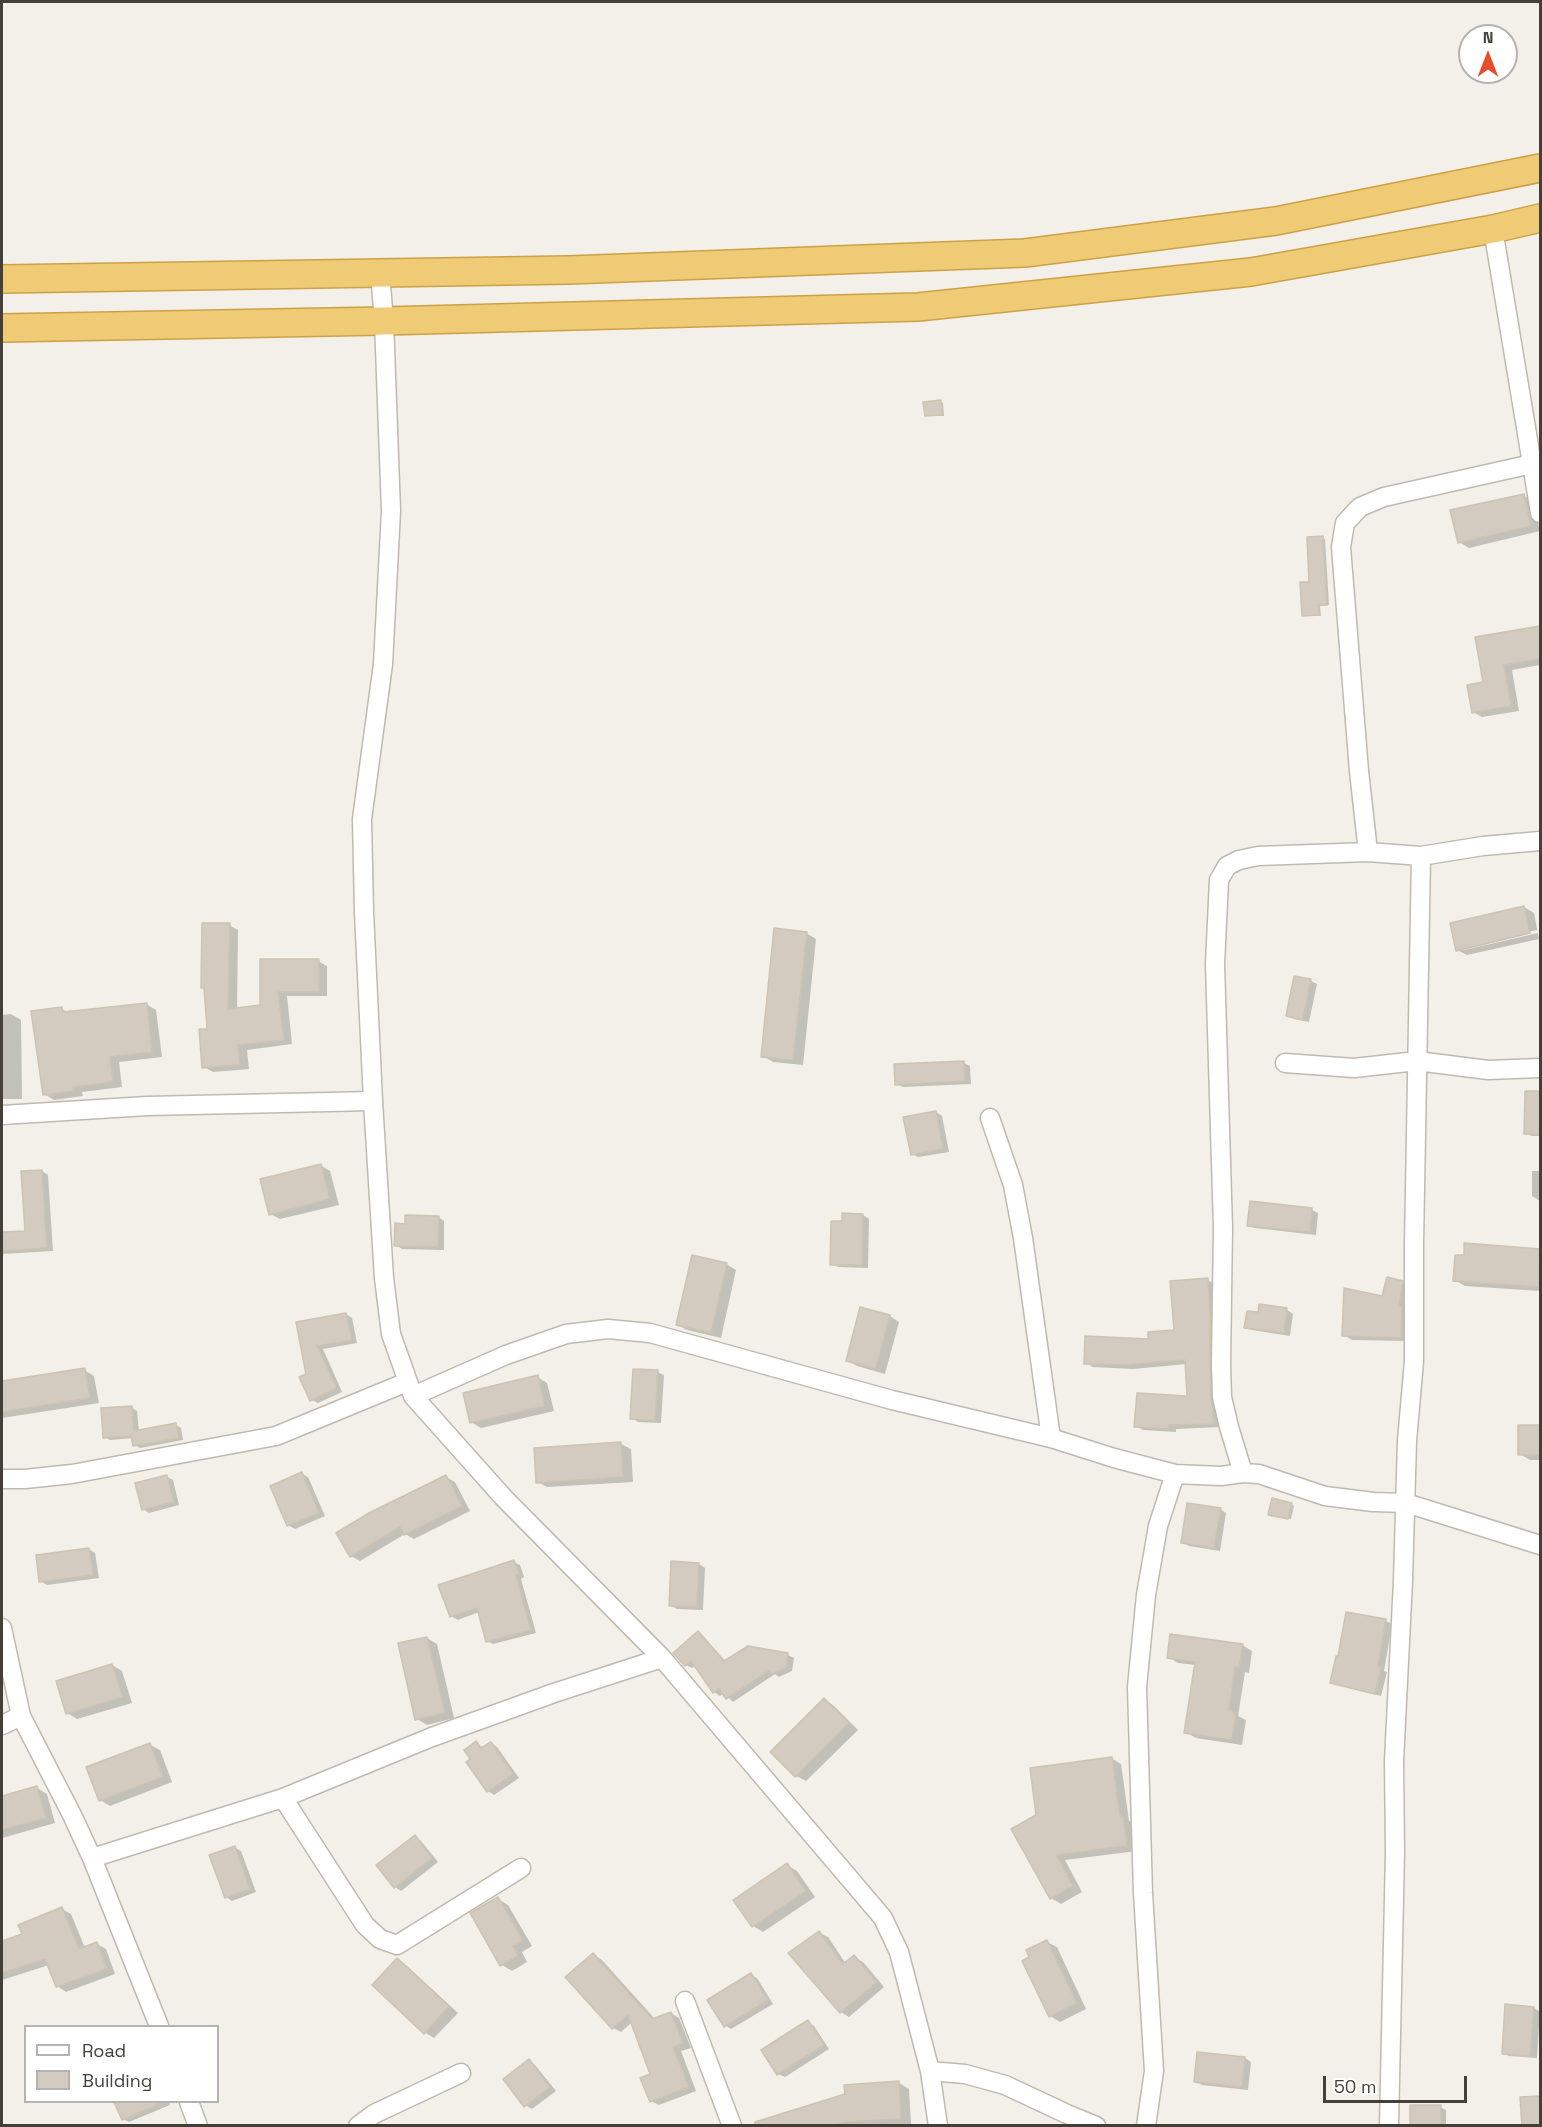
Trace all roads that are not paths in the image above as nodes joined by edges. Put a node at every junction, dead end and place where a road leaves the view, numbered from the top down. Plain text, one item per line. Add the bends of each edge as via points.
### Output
1 (1540, 168) edge
2 (1540, 218) edge
3 (1493, 229) junction
4 (380, 273) junction
5 (2, 279) edge
6 (384, 321) junction
7 (2, 328) edge
8 (1532, 464) junction
9 (1540, 513) edge
10 (1540, 841) edge
11 (1368, 852) junction
12 (1422, 856) junction
13 (1417, 1061) junction
14 (1286, 1063) dead end
15 (1540, 1068) edge
16 (373, 1101) junction
17 (2, 1115) edge
18 (990, 1118) dead end
19 (410, 1389) junction
20 (1051, 1438) junction
21 (1243, 1473) junction
22 (1175, 1474) junction
23 (2, 1479) edge
24 (1406, 1503) junction
25 (1540, 1545) edge
26 (2, 1628) edge
27 (662, 1658) junction
28 (21, 1716) junction
29 (2, 1725) edge
30 (283, 1798) junction
31 (92, 1858) junction
32 (521, 1868) dead end
33 (686, 2001) dead end
34 (159, 2025) edge
35 (930, 2071) junction
36 (461, 2073) dead end
37 (189, 2103) edge
38 (198, 2126) edge
39 (358, 2126) edge
40 (732, 2126) edge
41 (938, 2126) edge
42 (1096, 2126) edge
43 (1146, 2126) edge
44 (1389, 2126) edge

1 - 4 highway via 1276,221 1025,253
2 - 3 highway
3 - 6 highway via 1251,272 918,307
3 - 8 street
4 - 5 highway
4 - 6 street
6 - 7 highway
6 - 16 street via 391,511 383,664 362,819
8 - 9 street
8 - 11 street via 1384,497 1360,507 1345,524 1341,547
10 - 12 street
11 - 12 street
11 - 21 street via 1257,856 1227,866 1219,880 1215,964 1223,1228 1222,1397
12 - 13 street
13 - 14 street via 1354,1068
13 - 15 street via 1488,1070
13 - 24 street via 1414,1361
16 - 17 street via 147,1106
16 - 19 street via 391,1334
18 - 20 street via 1013,1185
19 - 20 street via 566,1334 608,1329 650,1333 892,1400
19 - 23 street via 276,1436 72,1474
19 - 27 street via 503,1497
20 - 22 street
21 - 22 street
21 - 24 street via 1278,1479 1325,1497
22 - 43 street via 1158,1526 1137,1687 1142,1882 1154,2071
24 - 25 street
24 - 44 street via 1394,1761
26 - 28 street
27 - 30 street via 432,1737
27 - 35 street via 883,1918 899,1952
28 - 29 street
28 - 31 street
30 - 31 street
30 - 32 street via 365,1925 380,1939 397,1945
31 - 34 street
33 - 40 street
35 - 41 street
35 - 42 street via 965,2073 1005,2085
36 - 39 street via 374,2114
37 - 38 street

